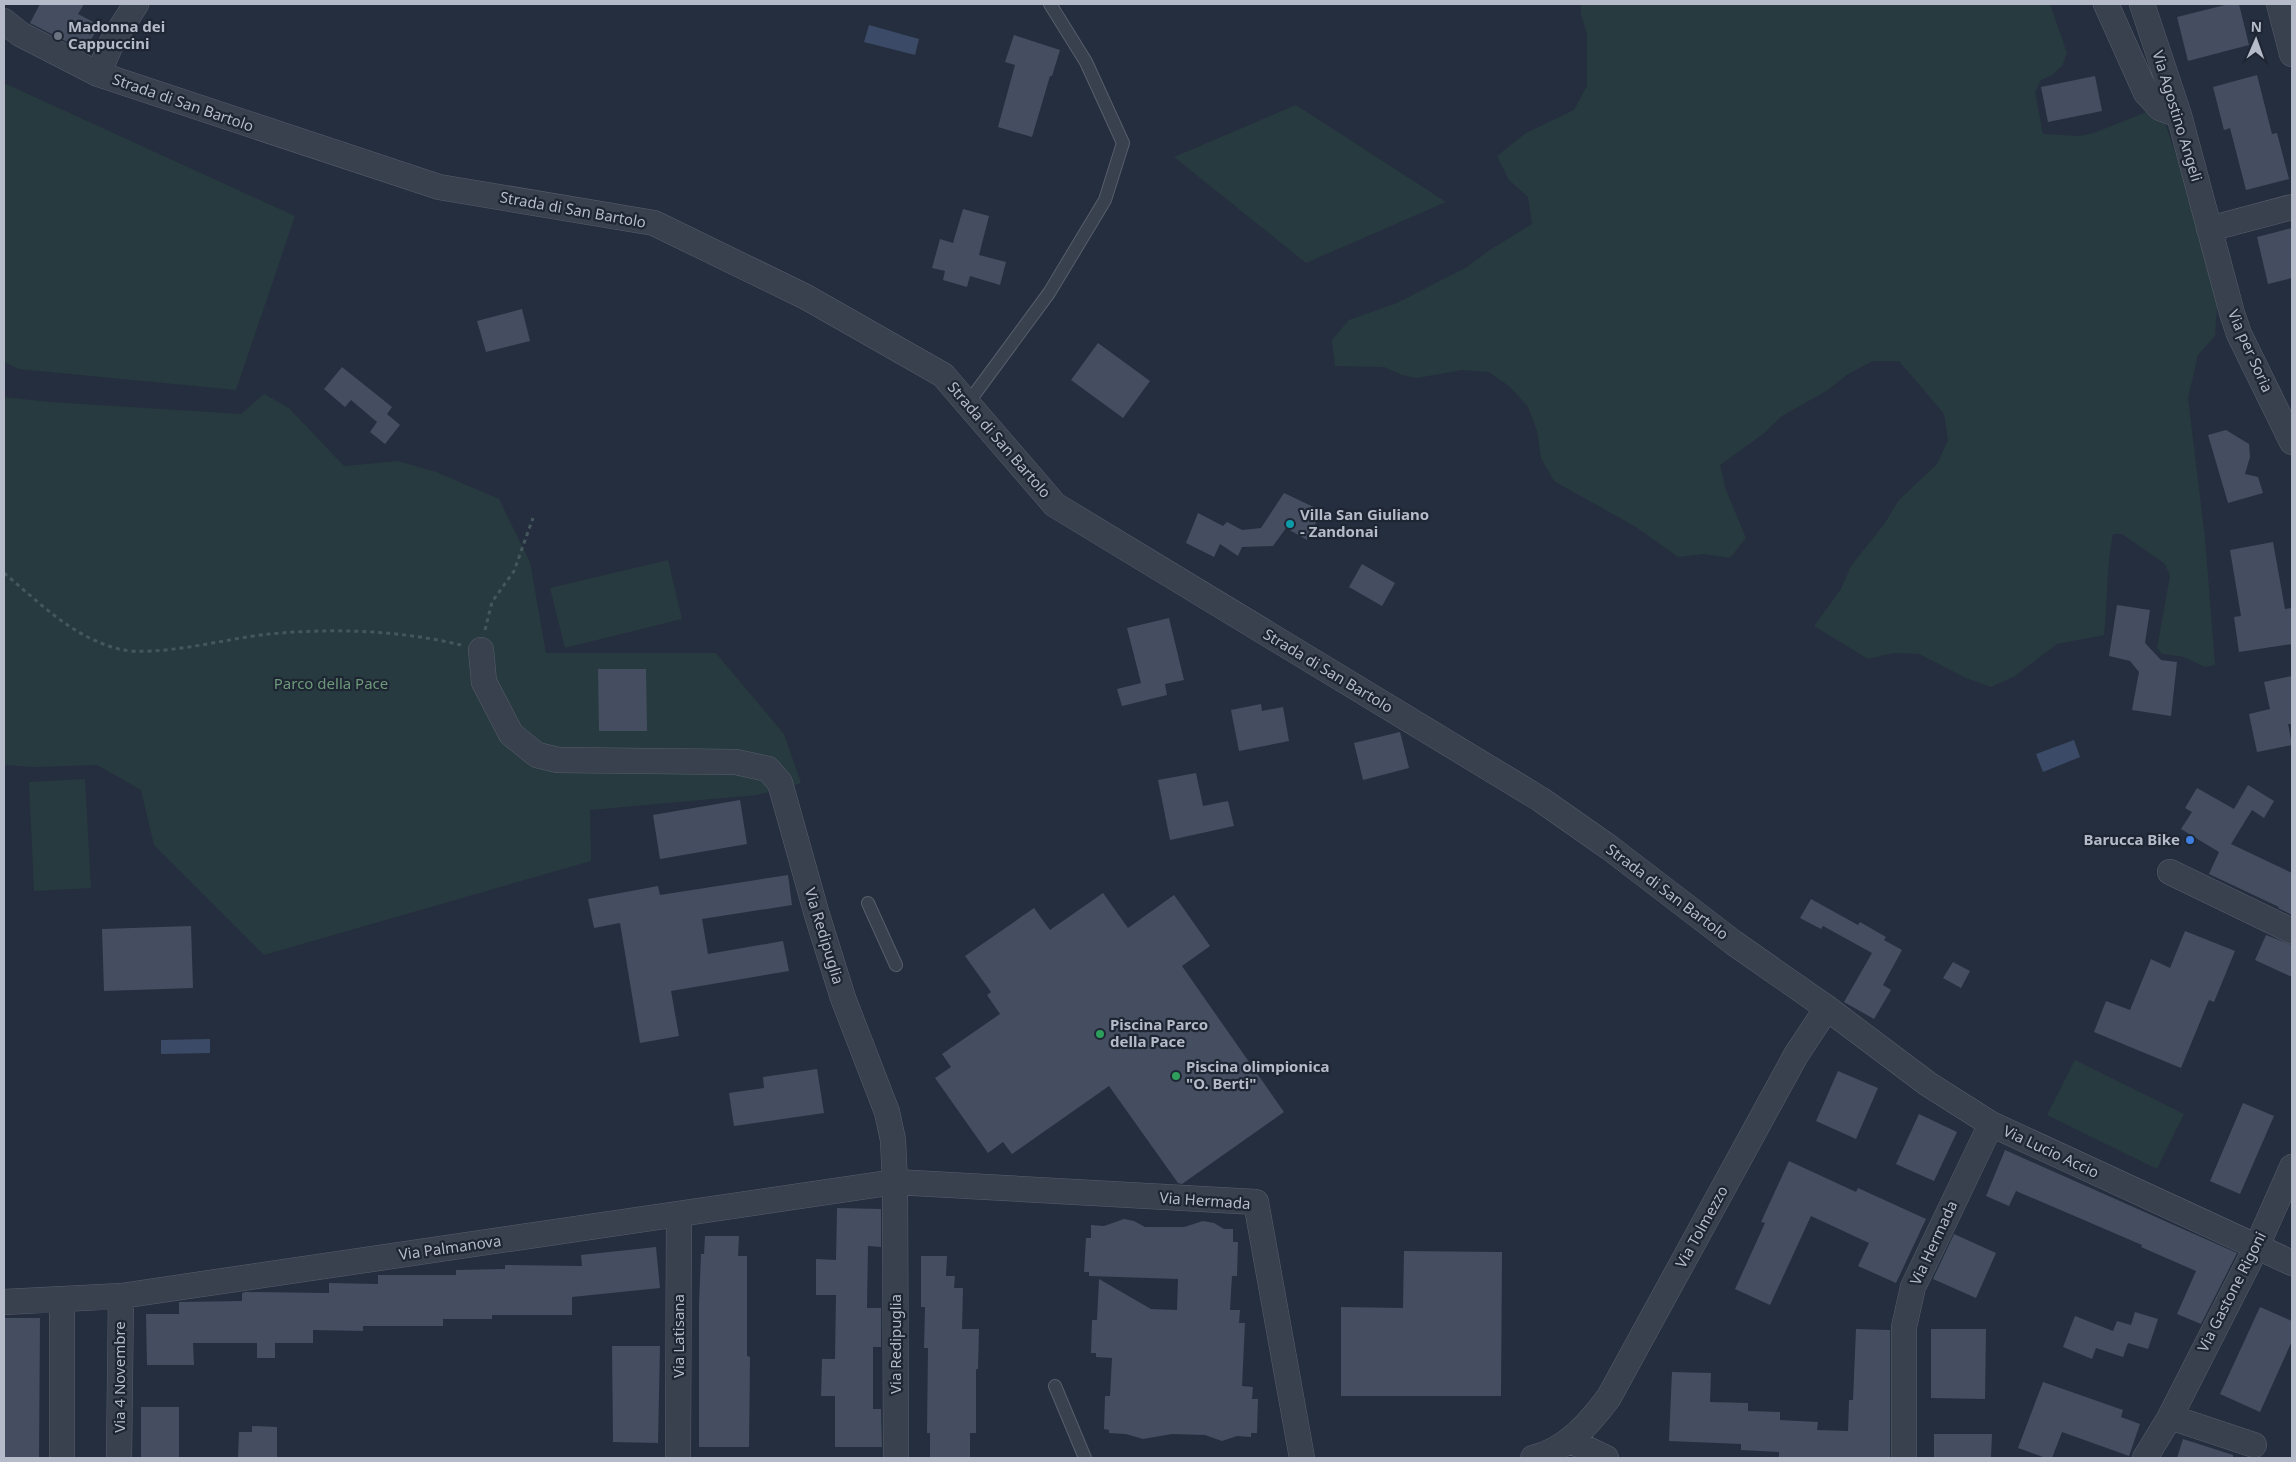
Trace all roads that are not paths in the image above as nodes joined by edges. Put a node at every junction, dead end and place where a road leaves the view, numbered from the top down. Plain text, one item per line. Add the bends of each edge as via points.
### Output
1 (136, 4) edge
2 (1050, 4) edge
3 (2106, 4) edge
4 (2142, 4) edge
5 (2279, 4) edge
6 (4, 21) edge
7 (2292, 54) edge
8 (98, 74) junction
9 (2179, 115) junction
10 (2292, 207) edge
11 (2209, 229) junction
12 (968, 403) junction
13 (2292, 442) edge
14 (480, 650) road end
15 (2170, 872) dead end
16 (868, 903) dead end
17 (2292, 931) edge
18 (896, 964) dead end
19 (1827, 1008) junction
20 (1991, 1124) junction
21 (2292, 1167) edge
22 (895, 1182) junction
23 (679, 1214) junction
24 (2257, 1246) junction
25 (2292, 1263) edge
26 (121, 1296) junction
27 (62, 1300) junction
28 (4, 1302) edge
29 (1054, 1386) dead end
30 (2170, 1417) junction
31 (1569, 1440) junction
32 (2254, 1445) dead end
33 (62, 1458) edge
34 (120, 1458) edge
35 (678, 1458) edge
36 (896, 1458) edge
37 (1085, 1458) edge
38 (1302, 1458) edge
39 (1533, 1458) edge
40 (1606, 1458) edge
41 (1904, 1458) edge
42 (2145, 1458) edge

1 - 8 street via 112,42
2 - 12 lane via 1086,62 1122,144 1105,200 1049,293
3 - 9 street via 2146,93 2160,108
4 - 9 street, Via Agostino Angeli
5 - 7 street
6 - 8 street, Strada di San Bartolo via 20,34
8 - 12 street, Strada di San Bartolo via 439,187 654,223 806,297 943,375
9 - 11 street, Via Agostino Angeli
10 - 11 street
11 - 13 street, Via per Soria via 2239,334
12 - 19 street, Strada di San Bartolo via 1055,505 1540,799
14 - 22 street, Via Redipuglia via 484,682 511,734 537,755 558,760 736,762 768,769 780,784 843,998 887,1112 893,1140
15 - 17 street
16 - 18 lane
19 - 20 street, Via Lucio Accio via 1928,1084
19 - 31 street, Via Tolmezzo via 1796,1055 1609,1397 1590,1423
20 - 24 street, Via Lucio Accio
20 - 41 street, Via Hermada via 1913,1287 1904,1327
21 - 24 street, Via Gastone Rigoni
22 - 23 street, Via Palmanova
22 - 36 street, Via Redipuglia
22 - 38 street, Via Hermada via 1256,1202
23 - 26 street, Via Palmanova
23 - 35 street, Via Latisana
24 - 25 street, Via Lucio Accio
24 - 30 street, Via Gastone Rigoni
26 - 27 street, Via Palmanova
26 - 34 street, Via 4 Novembre
27 - 28 street, Via Palmanova
27 - 33 street
29 - 37 lane
30 - 32 street
30 - 42 street, Via Gastone Rigoni
31 - 39 street via 1548,1455
31 - 40 street

